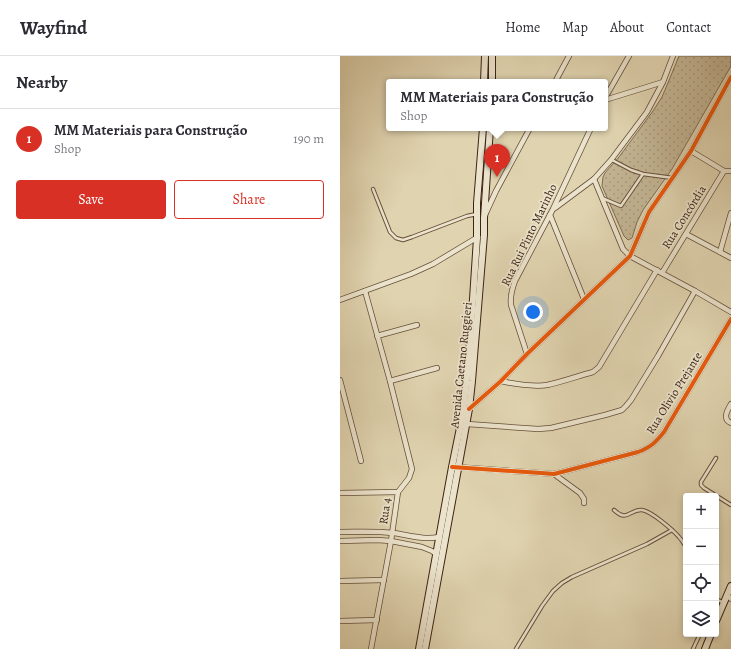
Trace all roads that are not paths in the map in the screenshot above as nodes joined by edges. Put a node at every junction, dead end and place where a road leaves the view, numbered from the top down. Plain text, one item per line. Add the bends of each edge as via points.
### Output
1 (485, 56) edge
2 (492, 56) edge
3 (569, 56) edge
4 (629, 56) edge
5 (673, 56) edge
6 (731, 77) edge
7 (484, 79) edge
8 (492, 79) edge
9 (557, 79) edge
10 (663, 82) junction
11 (608, 94) edge
12 (608, 98) edge
13 (483, 131) edge
14 (490, 131) edge
15 (528, 131) edge
16 (590, 131) edge
17 (691, 151) junction
18 (611, 160) junction
19 (724, 171) junction
20 (731, 171) edge
21 (643, 174) junction
22 (673, 178) junction
23 (594, 179) junction
24 (373, 189) dead end
25 (496, 191) junction
26 (602, 198) junction
27 (486, 199) junction
28 (477, 203) junction
29 (554, 208) junction
30 (731, 213) edge
31 (477, 214) junction
32 (550, 215) junction
33 (484, 218) junction
34 (686, 234) junction
35 (484, 235) junction
36 (477, 238) junction
37 (720, 252) junction
38 (630, 256) junction
39 (731, 258) edge
40 (659, 271) junction
41 (365, 291) junction
42 (695, 291) junction
43 (584, 299) junction
44 (340, 300) edge
45 (731, 312) edge
46 (731, 319) edge
47 (417, 325) dead end
48 (377, 336) junction
49 (527, 354) junction
50 (437, 368) dead end
51 (340, 380) edge
52 (390, 381) junction
53 (500, 381) junction
54 (731, 404) edge
55 (469, 409) junction
56 (731, 423) edge
57 (467, 424) junction
58 (716, 458) dead end
59 (361, 461) dead end
60 (455, 467) junction
61 (554, 474) junction
62 (340, 492) edge
63 (398, 492) junction
64 (584, 502) dead end
65 (731, 505) edge
66 (614, 510) dead end
67 (672, 530) junction
68 (340, 532) edge
69 (392, 533) junction
70 (439, 537) junction
71 (340, 541) edge
72 (391, 541) junction
73 (683, 543) edge
74 (436, 554) junction
75 (384, 580) junction
76 (340, 581) edge
77 (731, 586) edge
78 (729, 597) edge
79 (719, 601) edge
80 (723, 603) junction
81 (719, 613) edge
82 (377, 620) junction
83 (340, 621) edge
84 (699, 637) edge
85 (710, 637) edge
86 (372, 649) edge
87 (419, 649) edge
88 (425, 649) edge
89 (516, 649) edge
90 (693, 649) edge
91 (705, 649) edge

1 - 7 main road
2 - 8 main road
3 - 9 street
4 - 11 street
5 - 10 street
6 - 17 street
10 - 12 street
10 - 18 street via 647,112
13 - 28 main road, Avenida Caetano Ruggieri
14 - 27 main road, Avenida Caetano Ruggieri
15 - 25 street
16 - 29 street, Rua Rui Pinto Marinho
17 - 19 street
17 - 22 street
18 - 21 lane
18 - 23 street
19 - 20 street
19 - 34 street, Rua Concórdia
21 - 22 lane
21 - 26 lane via 621,206
22 - 38 street via 649,212
23 - 26 street
23 - 29 street
24 - 31 lane via 390,232 403,240
25 - 27 street
25 - 33 street
26 - 38 street via 623,249
27 - 28 street
27 - 33 main road, Avenida Caetano Ruggieri
28 - 31 main road, Avenida Caetano Ruggieri
29 - 32 street, Rua Rui Pinto Marinho
30 - 37 street
31 - 36 main road, Avenida Caetano Ruggieri
32 - 43 street
32 - 49 street, Rua Rui Pinto Marinho via 512,289 510,299
33 - 35 main road, Avenida Caetano Ruggieri
34 - 37 street
34 - 40 street, Rua Concórdia
35 - 36 street
35 - 55 main road, Avenida Caetano Ruggieri
36 - 41 street via 433,264
36 - 60 main road, Avenida Caetano Ruggieri via 468,366
37 - 39 street
38 - 40 street
38 - 43 street
40 - 42 street
40 - 53 street, Rua Concórdia via 599,368 547,385
41 - 44 street
41 - 48 street
42 - 45 street
42 - 57 street via 658,356 622,410 550,428
43 - 49 street
46 - 61 street, Rua Olivio Prejante via 656,442 638,452
47 - 48 street
48 - 52 street
49 - 53 street
50 - 52 street
51 - 59 street
52 - 63 street via 412,469 409,478
53 - 55 street
54 - 56 street via 726,417
55 - 57 main road, Avenida Caetano Ruggieri
57 - 60 main road, Avenida Caetano Ruggieri
58 - 65 lane via 701,482 704,488
60 - 61 street, Rua Olivio Prejante
60 - 70 main road, Avenida Caetano Ruggieri
60 - 88 main road, Avenida Caetano Ruggieri
61 - 64 street via 580,493
62 - 63 street
63 - 69 street, Rua 4
66 - 67 lane via 623,516 642,510
67 - 73 lane
67 - 89 lane via 562,583 542,606
68 - 69 street
69 - 70 street
69 - 72 street, Rua 4
70 - 74 main road, Avenida Caetano Ruggieri
71 - 72 street
72 - 74 street via 422,547
72 - 75 street, Rua 4
74 - 87 main road, Avenida Caetano Ruggieri
75 - 76 street
75 - 82 street, Rua 4
77 - 78 main road
78 - 80 main road
79 - 80 lane
80 - 81 main road
82 - 83 street
82 - 86 street, Rua 4
84 - 90 lane
85 - 91 main road

